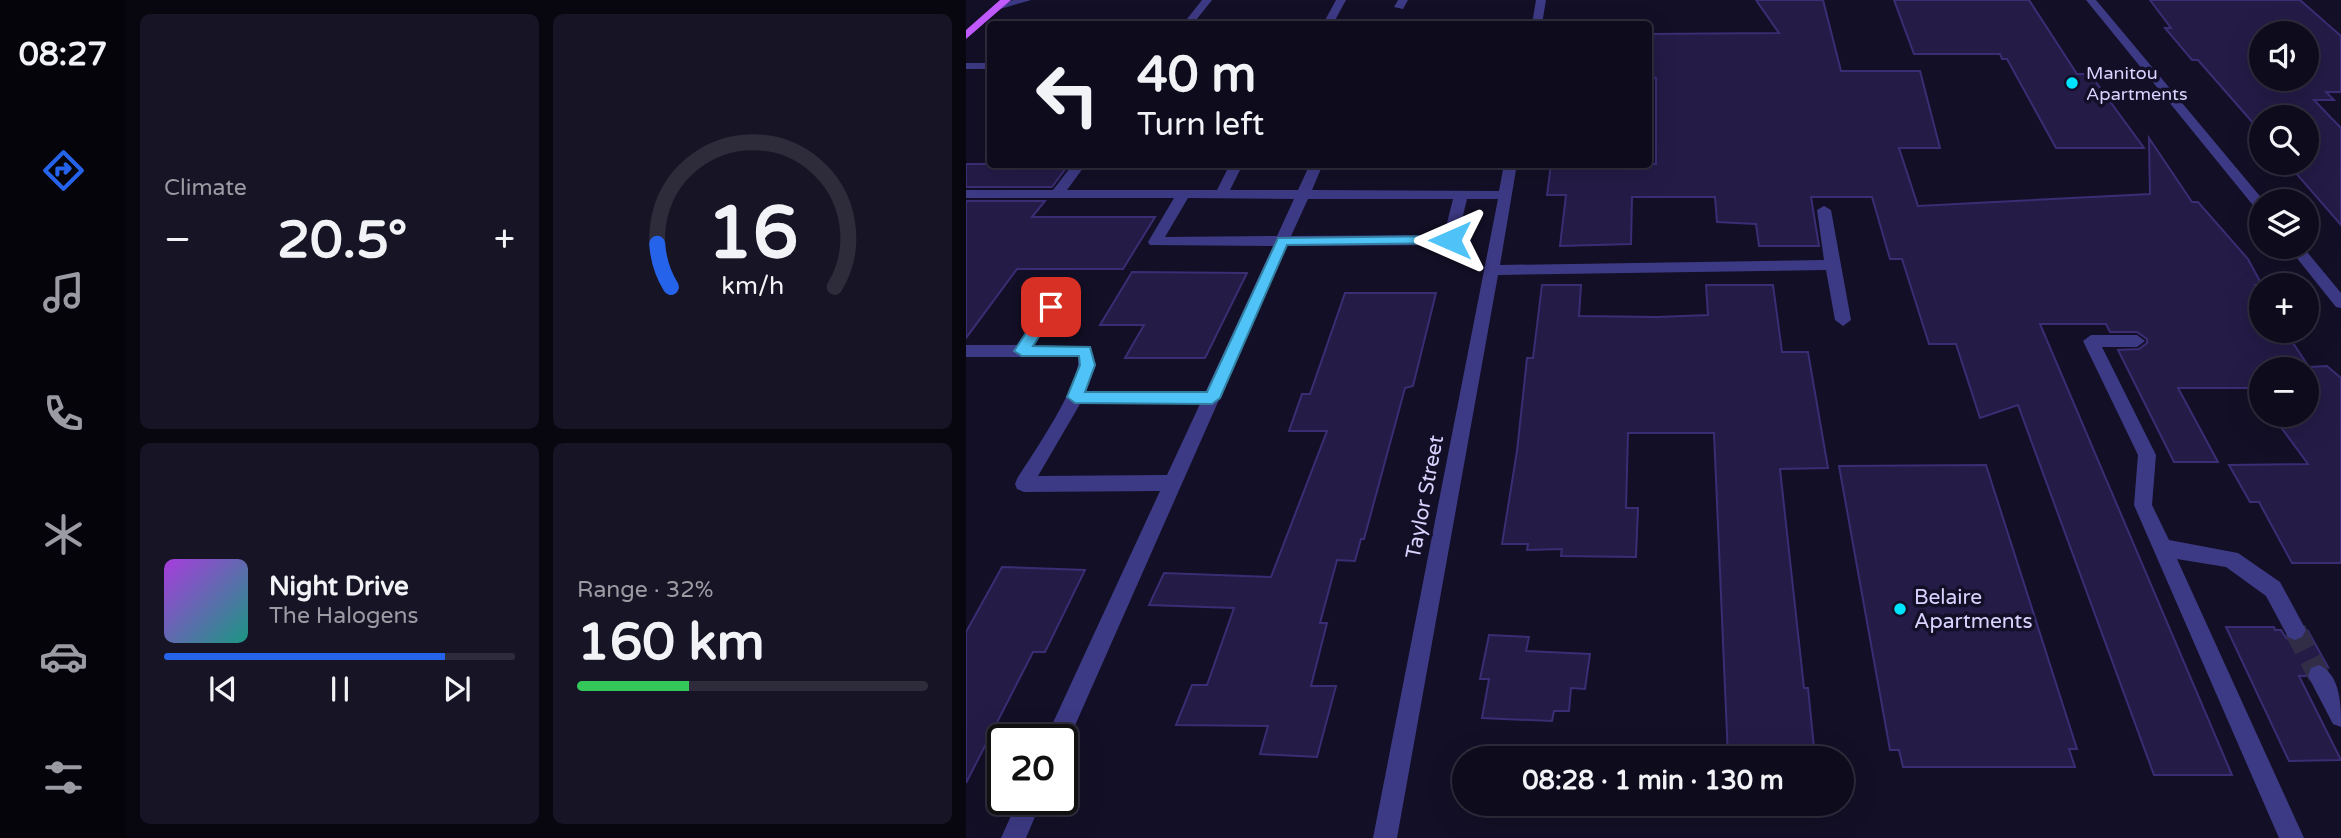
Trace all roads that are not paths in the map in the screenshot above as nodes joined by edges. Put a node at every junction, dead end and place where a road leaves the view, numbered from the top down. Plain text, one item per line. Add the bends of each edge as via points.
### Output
1 (1026, 0) edge
2 (1207, 0) edge
3 (1341, 0) edge
4 (1541, 0) edge
5 (2091, 0) edge
6 (1003, 3) edge
7 (1190, 21) edge
8 (1330, 21) edge
9 (1538, 21) edge
10 (966, 36) edge
11 (966, 66) edge
12 (987, 66) edge
13 (1077, 168) edge
14 (1235, 168) edge
15 (1315, 168) edge
16 (1510, 168) edge
17 (2249, 191) edge
18 (966, 194) edge
19 (1058, 194) junction
20 (1183, 195) junction
21 (1221, 195) junction
22 (1304, 195) junction
23 (1461, 195) junction
24 (1505, 195) junction
25 (1824, 210) dead end
26 (1282, 241) junction
27 (2305, 259) edge
28 (1832, 265) junction
29 (1491, 270) junction
30 (1065, 285) dead end
31 (2341, 303) edge
32 (1843, 320) dead end
33 (2137, 341) dead end
34 (966, 351) edge
35 (1022, 351) junction
36 (1075, 397) junction
37 (1212, 398) junction
38 (1174, 483) junction
39 (2164, 548) junction
40 (2295, 630) tunnel mouth
41 (2319, 676) tunnel mouth
42 (2341, 716) edge
43 (1064, 724) edge
44 (1023, 815) edge
45 (1013, 838) edge
46 (1385, 838) edge
47 (2292, 838) edge

1 - 6 street
2 - 7 street
3 - 8 street
4 - 9 street
5 - 17 street
6 - 10 main road
11 - 12 street
13 - 19 street
14 - 21 street
15 - 22 street
16 - 24 street, Taylor Street
18 - 19 street
19 - 20 street
20 - 21 street
20 - 26 street via 1155,242
21 - 22 street
22 - 23 street
22 - 26 street
23 - 24 street
23 - 26 street via 1450,240
24 - 29 street, Taylor Street
25 - 28 street
26 - 37 street
27 - 31 street
28 - 29 street
28 - 32 street
29 - 46 street, Taylor Street
30 - 35 street
33 - 39 street via 2091,341 2147,455 2143,505
34 - 35 street
35 - 36 street via 1085,351 1088,365
36 - 37 street
36 - 38 street via 1024,484
37 - 38 street
38 - 43 street
39 - 40 street via 2231,559 2273,589
39 - 47 street
41 - 42 street
44 - 45 street

